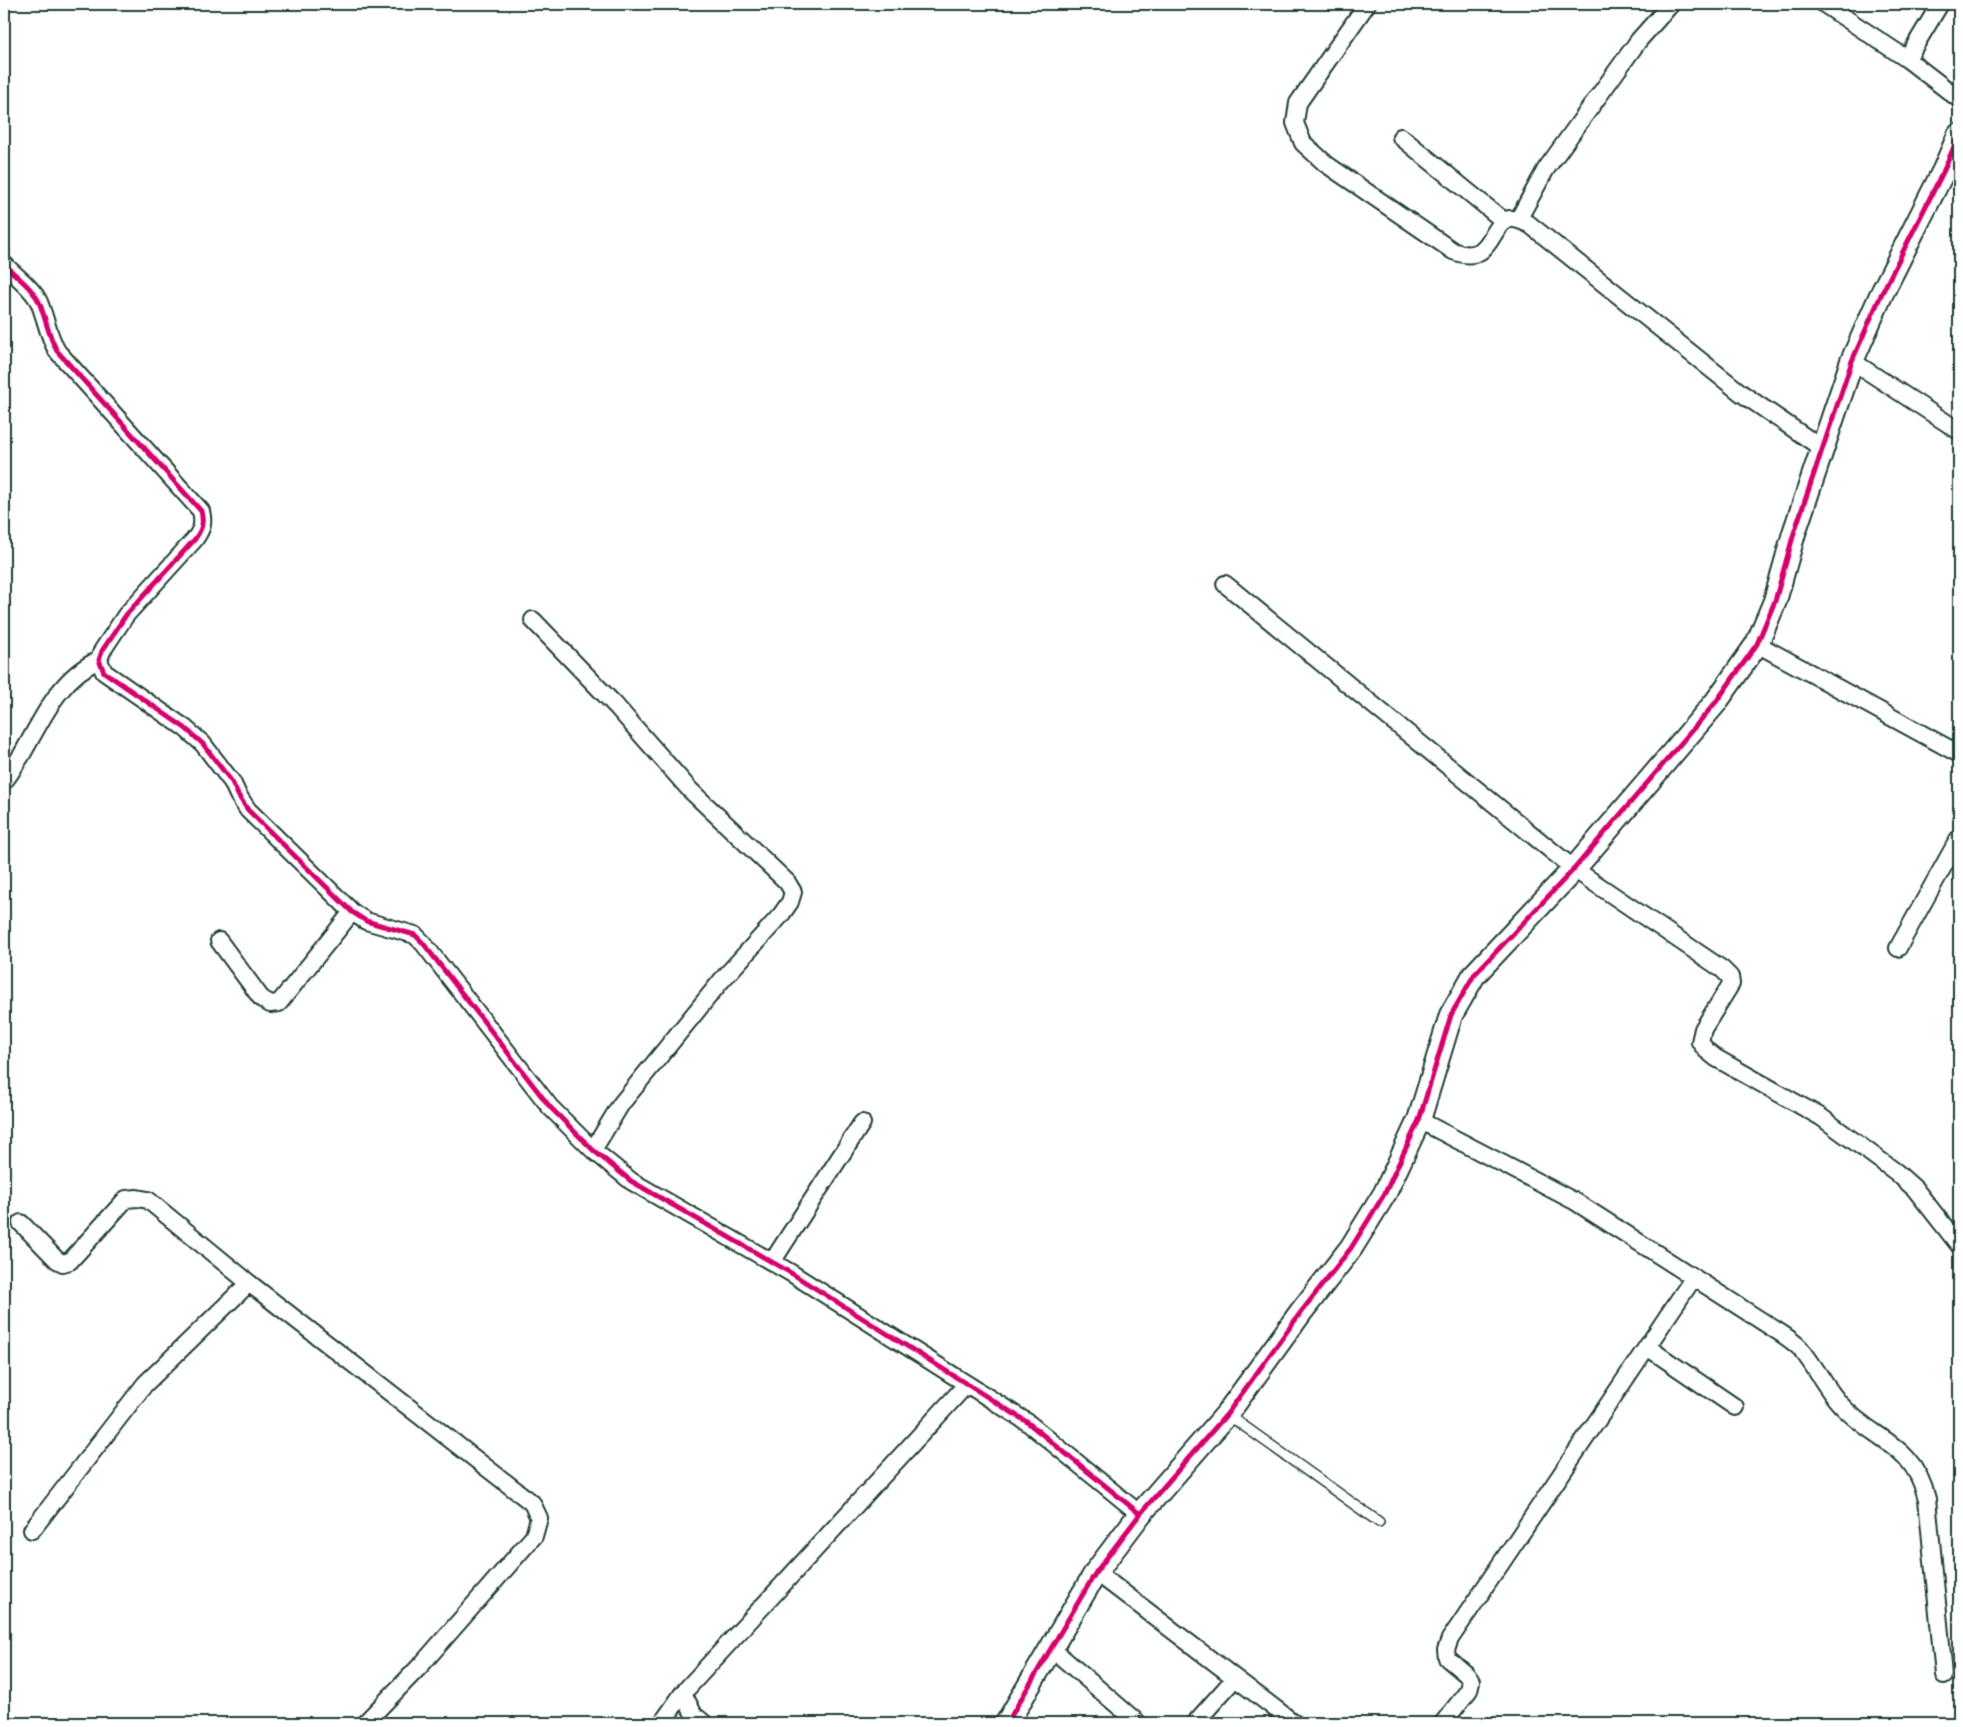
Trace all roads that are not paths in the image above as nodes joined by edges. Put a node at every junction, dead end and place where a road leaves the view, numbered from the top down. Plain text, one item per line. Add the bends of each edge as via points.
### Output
1 (1367, 4) edge
2 (1670, 4) edge
3 (1824, 4) edge
4 (1940, 4) edge
5 (1907, 59) junction
6 (1959, 99) edge
7 (1959, 135) edge
8 (1401, 137) dead end
9 (1954, 162) edge
10 (1511, 220) junction
11 (4, 264) edge
12 (1852, 360) junction
13 (1959, 431) edge
14 (1823, 449) junction
15 (1225, 584) dead end
16 (533, 620) dead end
17 (1757, 644) junction
18 (99, 660) junction
19 (1959, 754) edge
20 (4, 781) edge
21 (1959, 838) edge
22 (1574, 869) junction
23 (352, 912) junction
24 (219, 941) dead end
25 (1898, 948) dead end
26 (1419, 1120) junction
27 (862, 1124) dead end
28 (593, 1150) junction
29 (20, 1223) dead end
30 (1959, 1245) edge
31 (772, 1262) junction
32 (1694, 1277) junction
33 (249, 1283) junction
34 (1647, 1347) junction
35 (967, 1384) junction
36 (1735, 1407) dead end
37 (1228, 1414) junction
38 (1140, 1514) junction
39 (1379, 1522) dead end
40 (32, 1530) dead end
41 (1096, 1572) junction
42 (1051, 1648) junction
43 (1944, 1675) dead end
44 (1235, 1678) junction
45 (683, 1693) junction
46 (365, 1723) edge
47 (662, 1723) edge
48 (704, 1723) edge
49 (1007, 1723) edge
50 (1138, 1723) edge
51 (1195, 1723) edge
52 (1294, 1723) edge
53 (1443, 1723) edge

1 - 10 street via 1298,103 1295,123 1303,143 1326,164 1459,254 1465,256 1483,250
2 - 10 street via 1639,40
3 - 5 street
4 - 5 street
5 - 6 street
7 - 9 street
8 - 10 street
9 - 12 street via 1881,295
10 - 14 street via 1529,224 1742,393
11 - 18 street via 38,301 57,350 201,511 204,521 194,539 126,615
12 - 13 street
12 - 14 street
14 - 17 street via 1775,601
15 - 22 street
16 - 28 street via 616,706 690,790 787,882 793,892 781,915 721,980 621,1104
17 - 19 street
17 - 22 street via 1716,702
18 - 20 street via 72,676 59,692
18 - 23 street via 104,672 203,744 232,782 248,810
21 - 25 street
22 - 26 street via 1474,975 1451,1015
22 - 30 street via 1730,977 1727,994 1704,1029 1700,1042 1706,1050 1821,1117 1896,1172 1915,1189
23 - 24 street via 279,1003 270,1004 261,998
23 - 28 street via 366,921 415,935 550,1107
26 - 32 street via 1576,1202
26 - 37 street via 1384,1193 1351,1248
27 - 31 street
28 - 31 street via 631,1181
29 - 33 street via 63,1263 70,1260 126,1200 148,1200
31 - 35 street
32 - 34 street
32 - 43 street via 1763,1320 1800,1348 1840,1404 1912,1464 1922,1481 1926,1499
33 - 40 street via 145,1384
33 - 46 street via 532,1503 539,1518 534,1536 422,1664
34 - 36 street
34 - 53 street via 1450,1640 1447,1658 1471,1681 1469,1690
35 - 38 street via 1027,1422
35 - 45 street
37 - 38 street
37 - 39 lane
38 - 41 street
41 - 42 street
41 - 44 street
42 - 49 street
42 - 50 street
44 - 51 street
44 - 52 street
45 - 47 street
45 - 48 street via 694,1715

